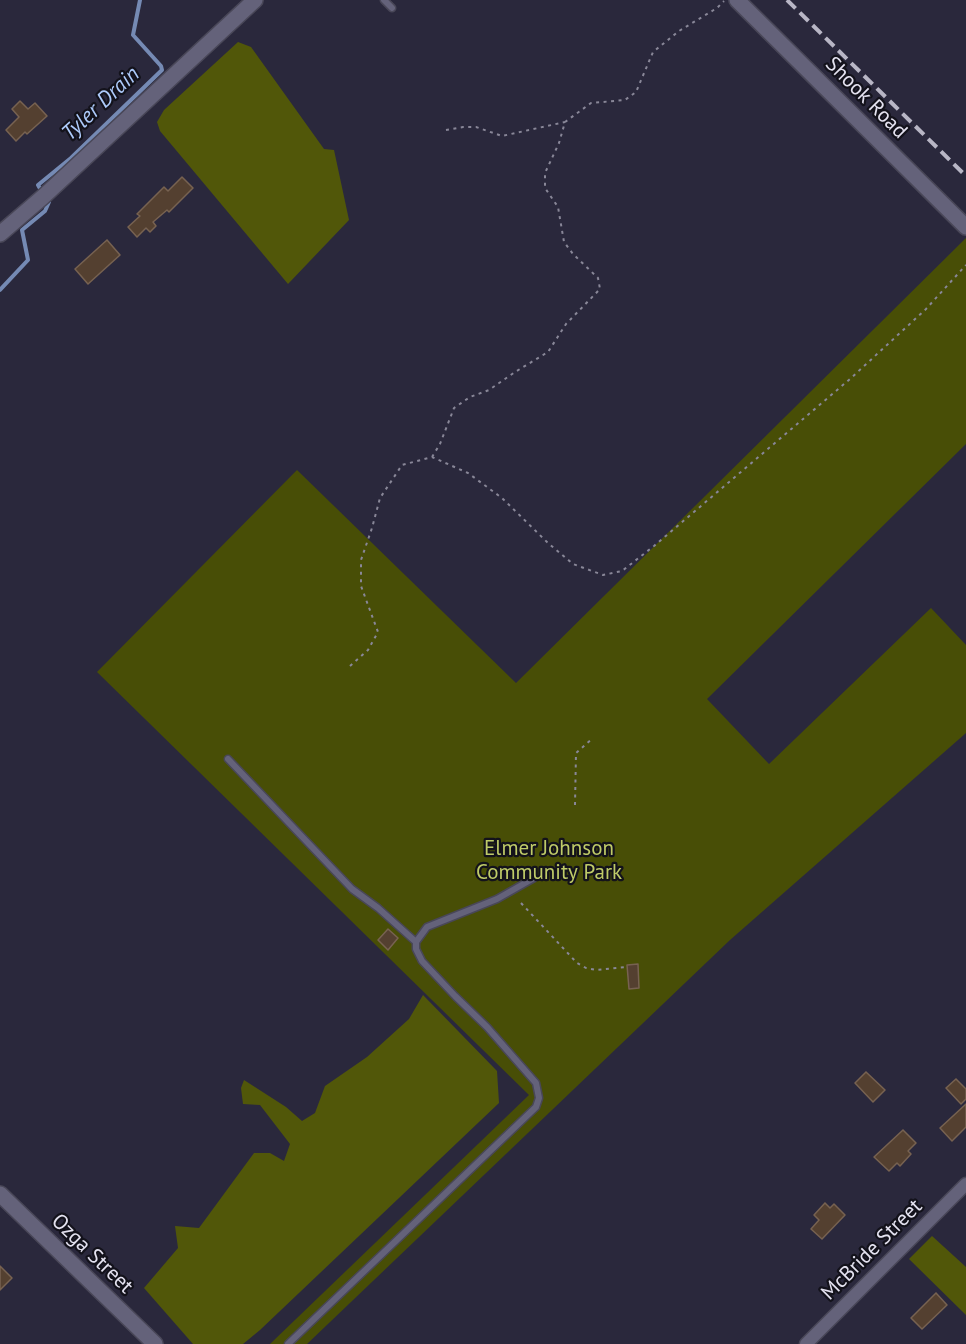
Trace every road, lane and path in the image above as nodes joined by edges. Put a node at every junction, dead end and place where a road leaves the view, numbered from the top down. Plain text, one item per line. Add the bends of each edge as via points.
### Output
1 (255, 0) edge
2 (384, 0) edge
3 (725, 0) edge
4 (736, 0) edge
5 (392, 8) dead end
6 (565, 122) junction
7 (446, 130) dead end
8 (966, 227) edge
9 (0, 234) edge
10 (966, 265) edge
11 (432, 457) junction
12 (350, 666) dead end
13 (593, 738) dead end
14 (228, 759) dead end
15 (575, 805) dead end
16 (534, 878) dead end
17 (521, 903) dead end
18 (416, 942) junction
19 (627, 967) dead end
20 (966, 1184) edge
21 (0, 1194) edge
22 (155, 1344) edge
23 (288, 1344) edge
24 (806, 1344) edge

1 - 9 street
2 - 5 lane
3 - 6 path via 653,52 636,92 625,100 591,103
4 - 8 street, Shook Road
6 - 7 path via 502,136 476,128
6 - 11 path via 545,173 545,188 558,207 564,242 598,278 600,290 566,324 548,352 454,408
10 - 11 path via 926,309 850,379 622,571 603,575 573,564 502,498 468,473
11 - 12 path via 402,465 380,498 361,560 361,586 378,632 368,650
13 - 15 path via 576,753
14 - 18 lane via 352,889
16 - 18 lane via 497,899 427,927
17 - 19 path via 577,963 596,970
18 - 23 lane via 422,961 536,1083 539,1098 536,1107
20 - 24 street, McBride Street
21 - 22 street, Ozga Street

